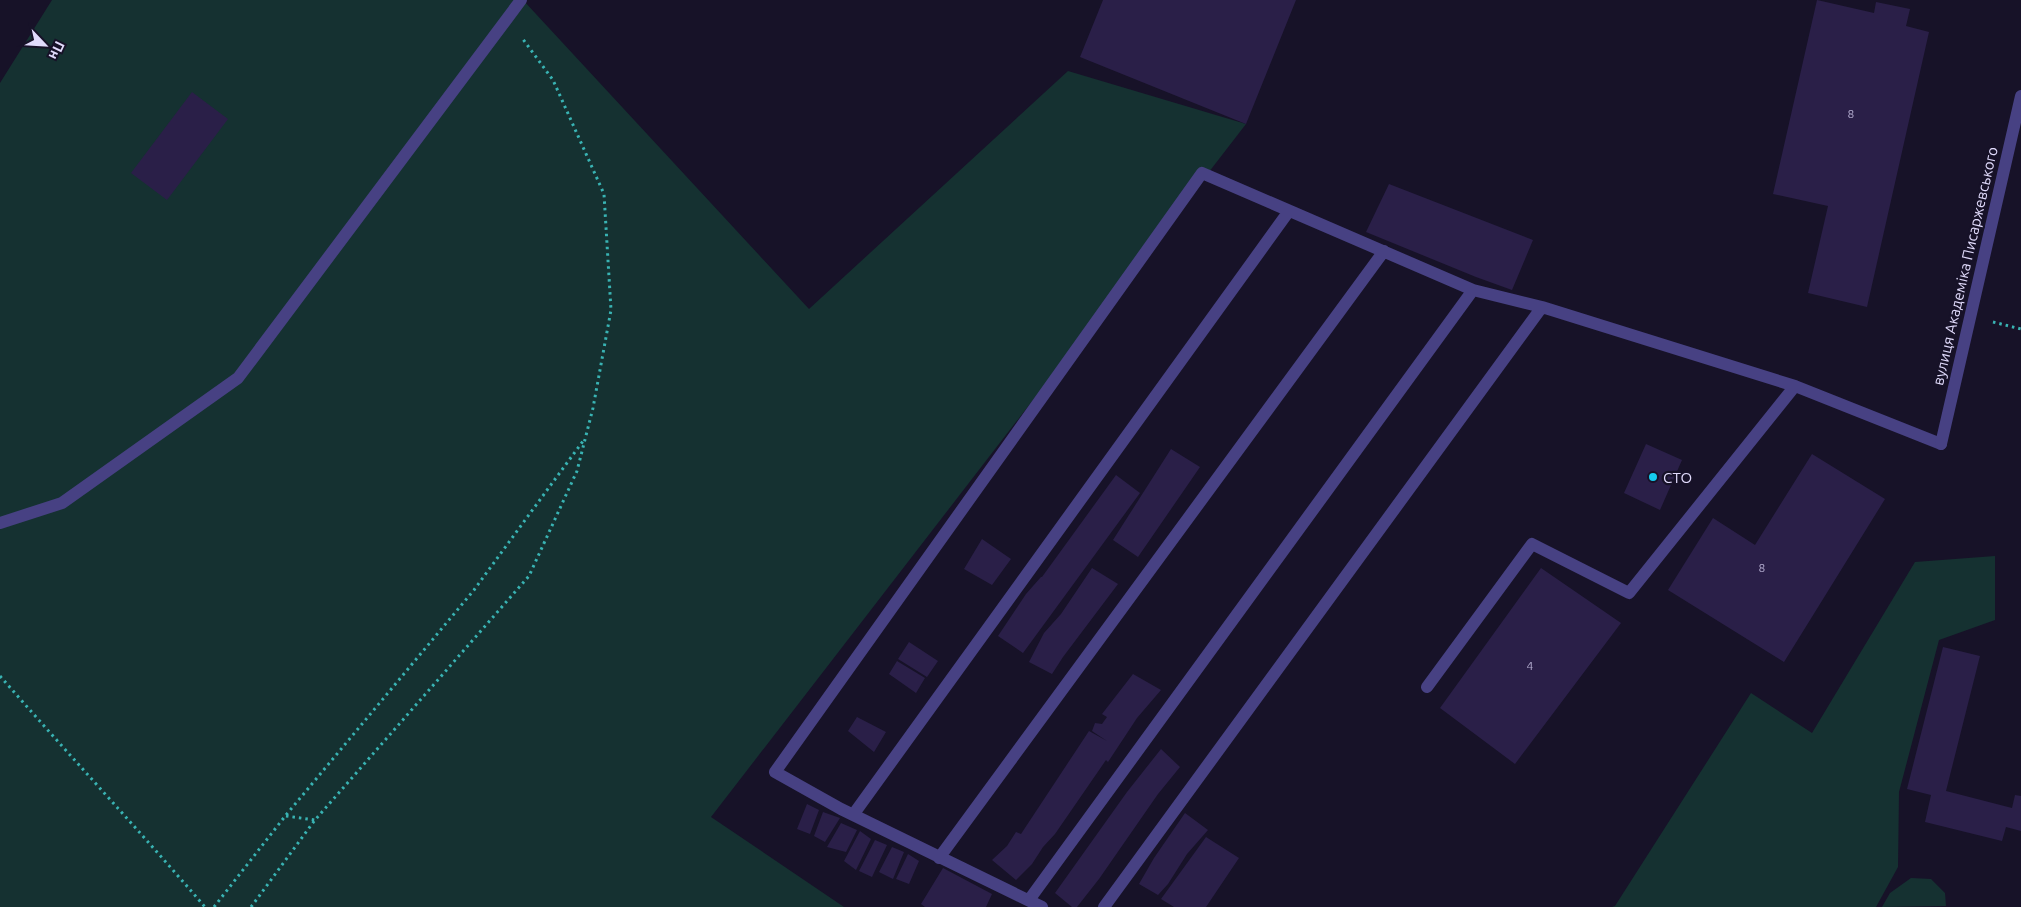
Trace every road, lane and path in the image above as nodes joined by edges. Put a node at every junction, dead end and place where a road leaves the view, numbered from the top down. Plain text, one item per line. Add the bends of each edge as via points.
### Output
1 (520, 0) edge
2 (506, 18) junction
3 (2021, 96) edge
4 (1290, 211) junction
5 (1384, 251) junction
6 (1473, 290) junction
7 (1542, 307) junction
8 (1970, 316) junction
9 (2021, 329) edge
10 (1795, 386) junction
11 (585, 439) junction
12 (0, 523) edge
13 (0, 676) edge
14 (1427, 687) dead end
15 (853, 815) junction
16 (286, 816) junction
17 (315, 820) junction
18 (940, 858) junction
19 (1029, 900) junction
20 (206, 907) edge
21 (214, 907) edge
22 (251, 907) edge
23 (1042, 907) edge
24 (1104, 907) edge

1 - 2 street
2 - 11 path via 553,80 604,194 610,310
2 - 12 street via 238,378 62,503
3 - 8 street, вулиця Академіка Писаржевського
4 - 5 street
4 - 15 street
4 - 15 street via 1202,173 775,772
5 - 6 street
5 - 18 street
6 - 7 street
6 - 19 street
7 - 10 street
7 - 24 street
8 - 9 path
8 - 10 street, вулиця Академіка Писаржевського via 1941,444
10 - 14 street via 1629,593 1532,544
11 - 16 path via 474,590
11 - 17 path via 577,471 529,576
13 - 20 path
15 - 18 street
16 - 17 path
16 - 21 path
17 - 22 path
18 - 19 street
19 - 23 street

